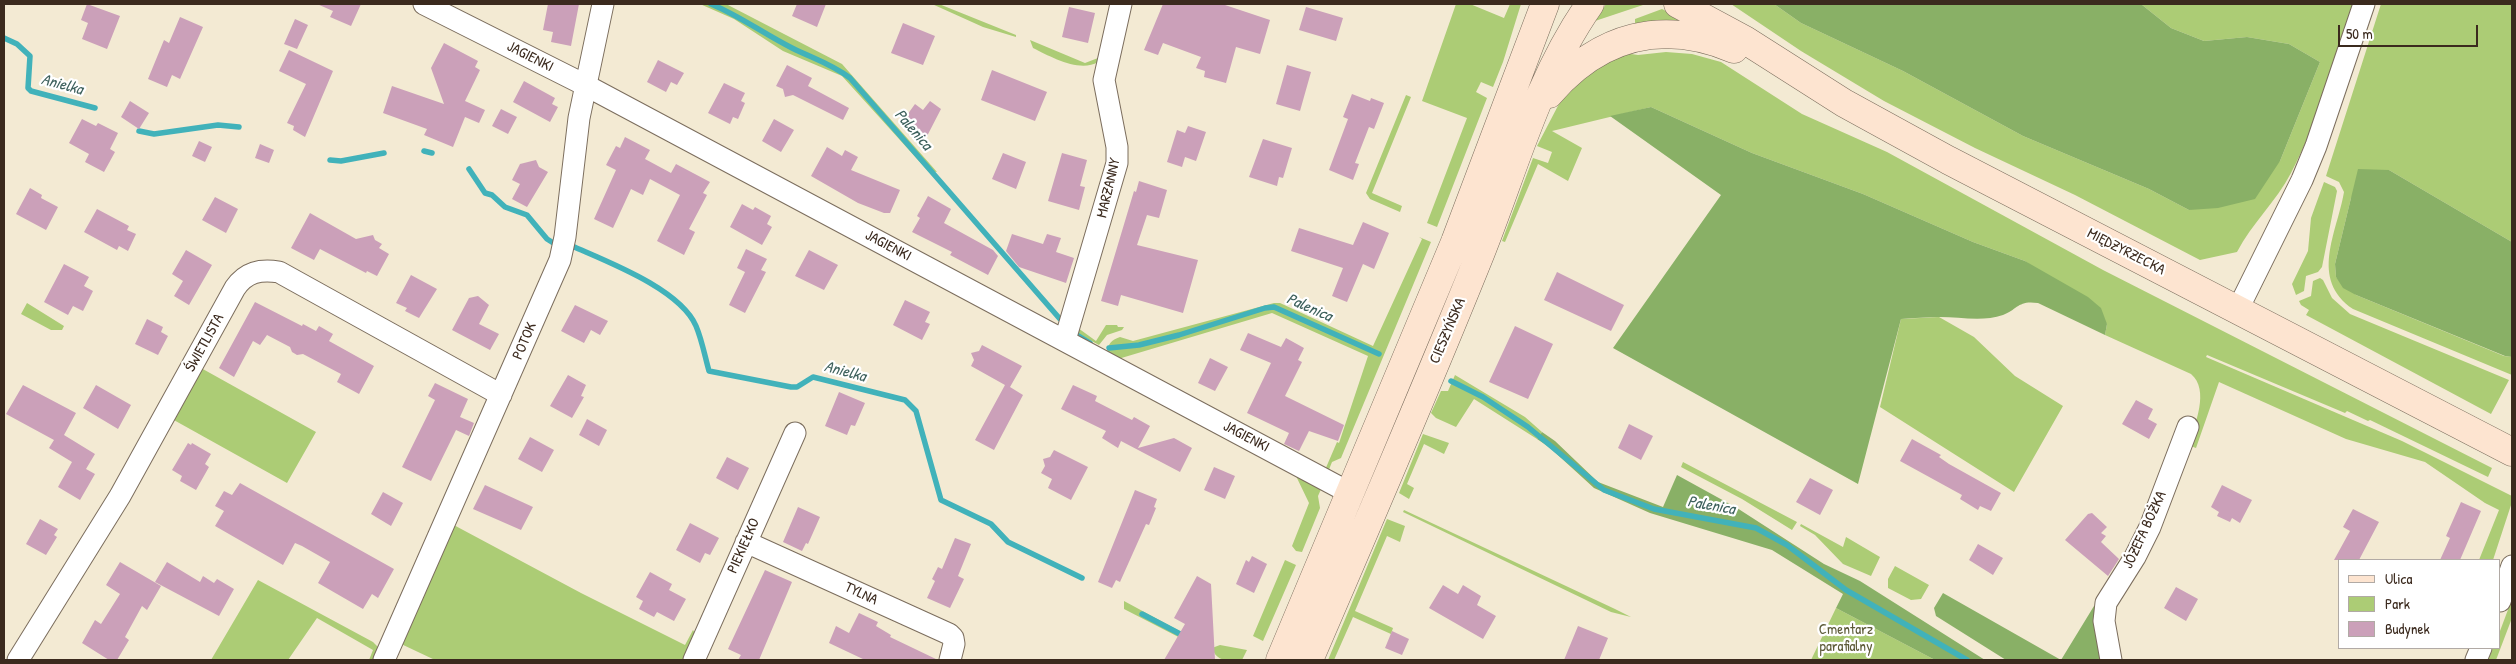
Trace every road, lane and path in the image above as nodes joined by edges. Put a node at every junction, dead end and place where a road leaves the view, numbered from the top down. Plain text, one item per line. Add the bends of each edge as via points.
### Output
1 (424, 4) edge
2 (603, 4) edge
3 (1121, 4) edge
4 (1545, 4) edge
5 (1590, 4) edge
6 (1678, 4) edge
7 (1702, 4) edge
8 (2364, 4) edge
9 (1745, 40) junction
10 (587, 86) junction
11 (1844, 103) junction
12 (1533, 113) junction
13 (2238, 310) junction
14 (1065, 340) junction
15 (501, 395) junction
16 (2188, 427) dead end
17 (795, 433) dead end
18 (2511, 451) edge
19 (1350, 493) junction
20 (746, 542) junction
21 (2512, 566) edge
22 (2501, 598) edge
23 (18, 660) edge
24 (384, 660) edge
25 (694, 660) edge
26 (950, 660) edge
27 (1280, 660) edge
28 (1309, 660) edge
29 (2111, 660) edge

1 - 10 street, JAGIENKI
2 - 10 street, POTOK
3 - 14 street, MARZANNY via 1104,80 1117,163
4 - 19 main road, CIESZYŃSKA via 1455,242
5 - 12 main road, CIESZYŃSKA via 1554,67
6 - 9 main road, MIĘDZYRZECKA
7 - 9 main road, MIĘDZYRZECKA
8 - 13 street via 2313,155
9 - 11 main road, MIĘDZYRZECKA
10 - 14 street, JAGIENKI
10 - 15 street, POTOK via 579,118 560,260
11 - 12 main road via 1717,42 1686,34 1664,33 1624,40 1588,58 1558,84
11 - 13 main road, MIĘDZYRZECKA
12 - 28 main road, CIESZYŃSKA via 1481,252
13 - 18 main road, MIĘDZYRZECKA
14 - 19 street, JAGIENKI
15 - 23 street, ŚWIETLISTA via 279,272 264,271 245,276 235,288 120,496
15 - 24 street, POTOK
16 - 29 street, JÓZEFA BOŻKA via 2150,527 2136,557 2106,603 2104,620
17 - 20 street, PIEKIEŁKO
19 - 27 main road, CIESZYŃSKA
20 - 25 street, PIEKIEŁKO
20 - 26 street, TYLNA via 948,634 954,644
21 - 22 street

